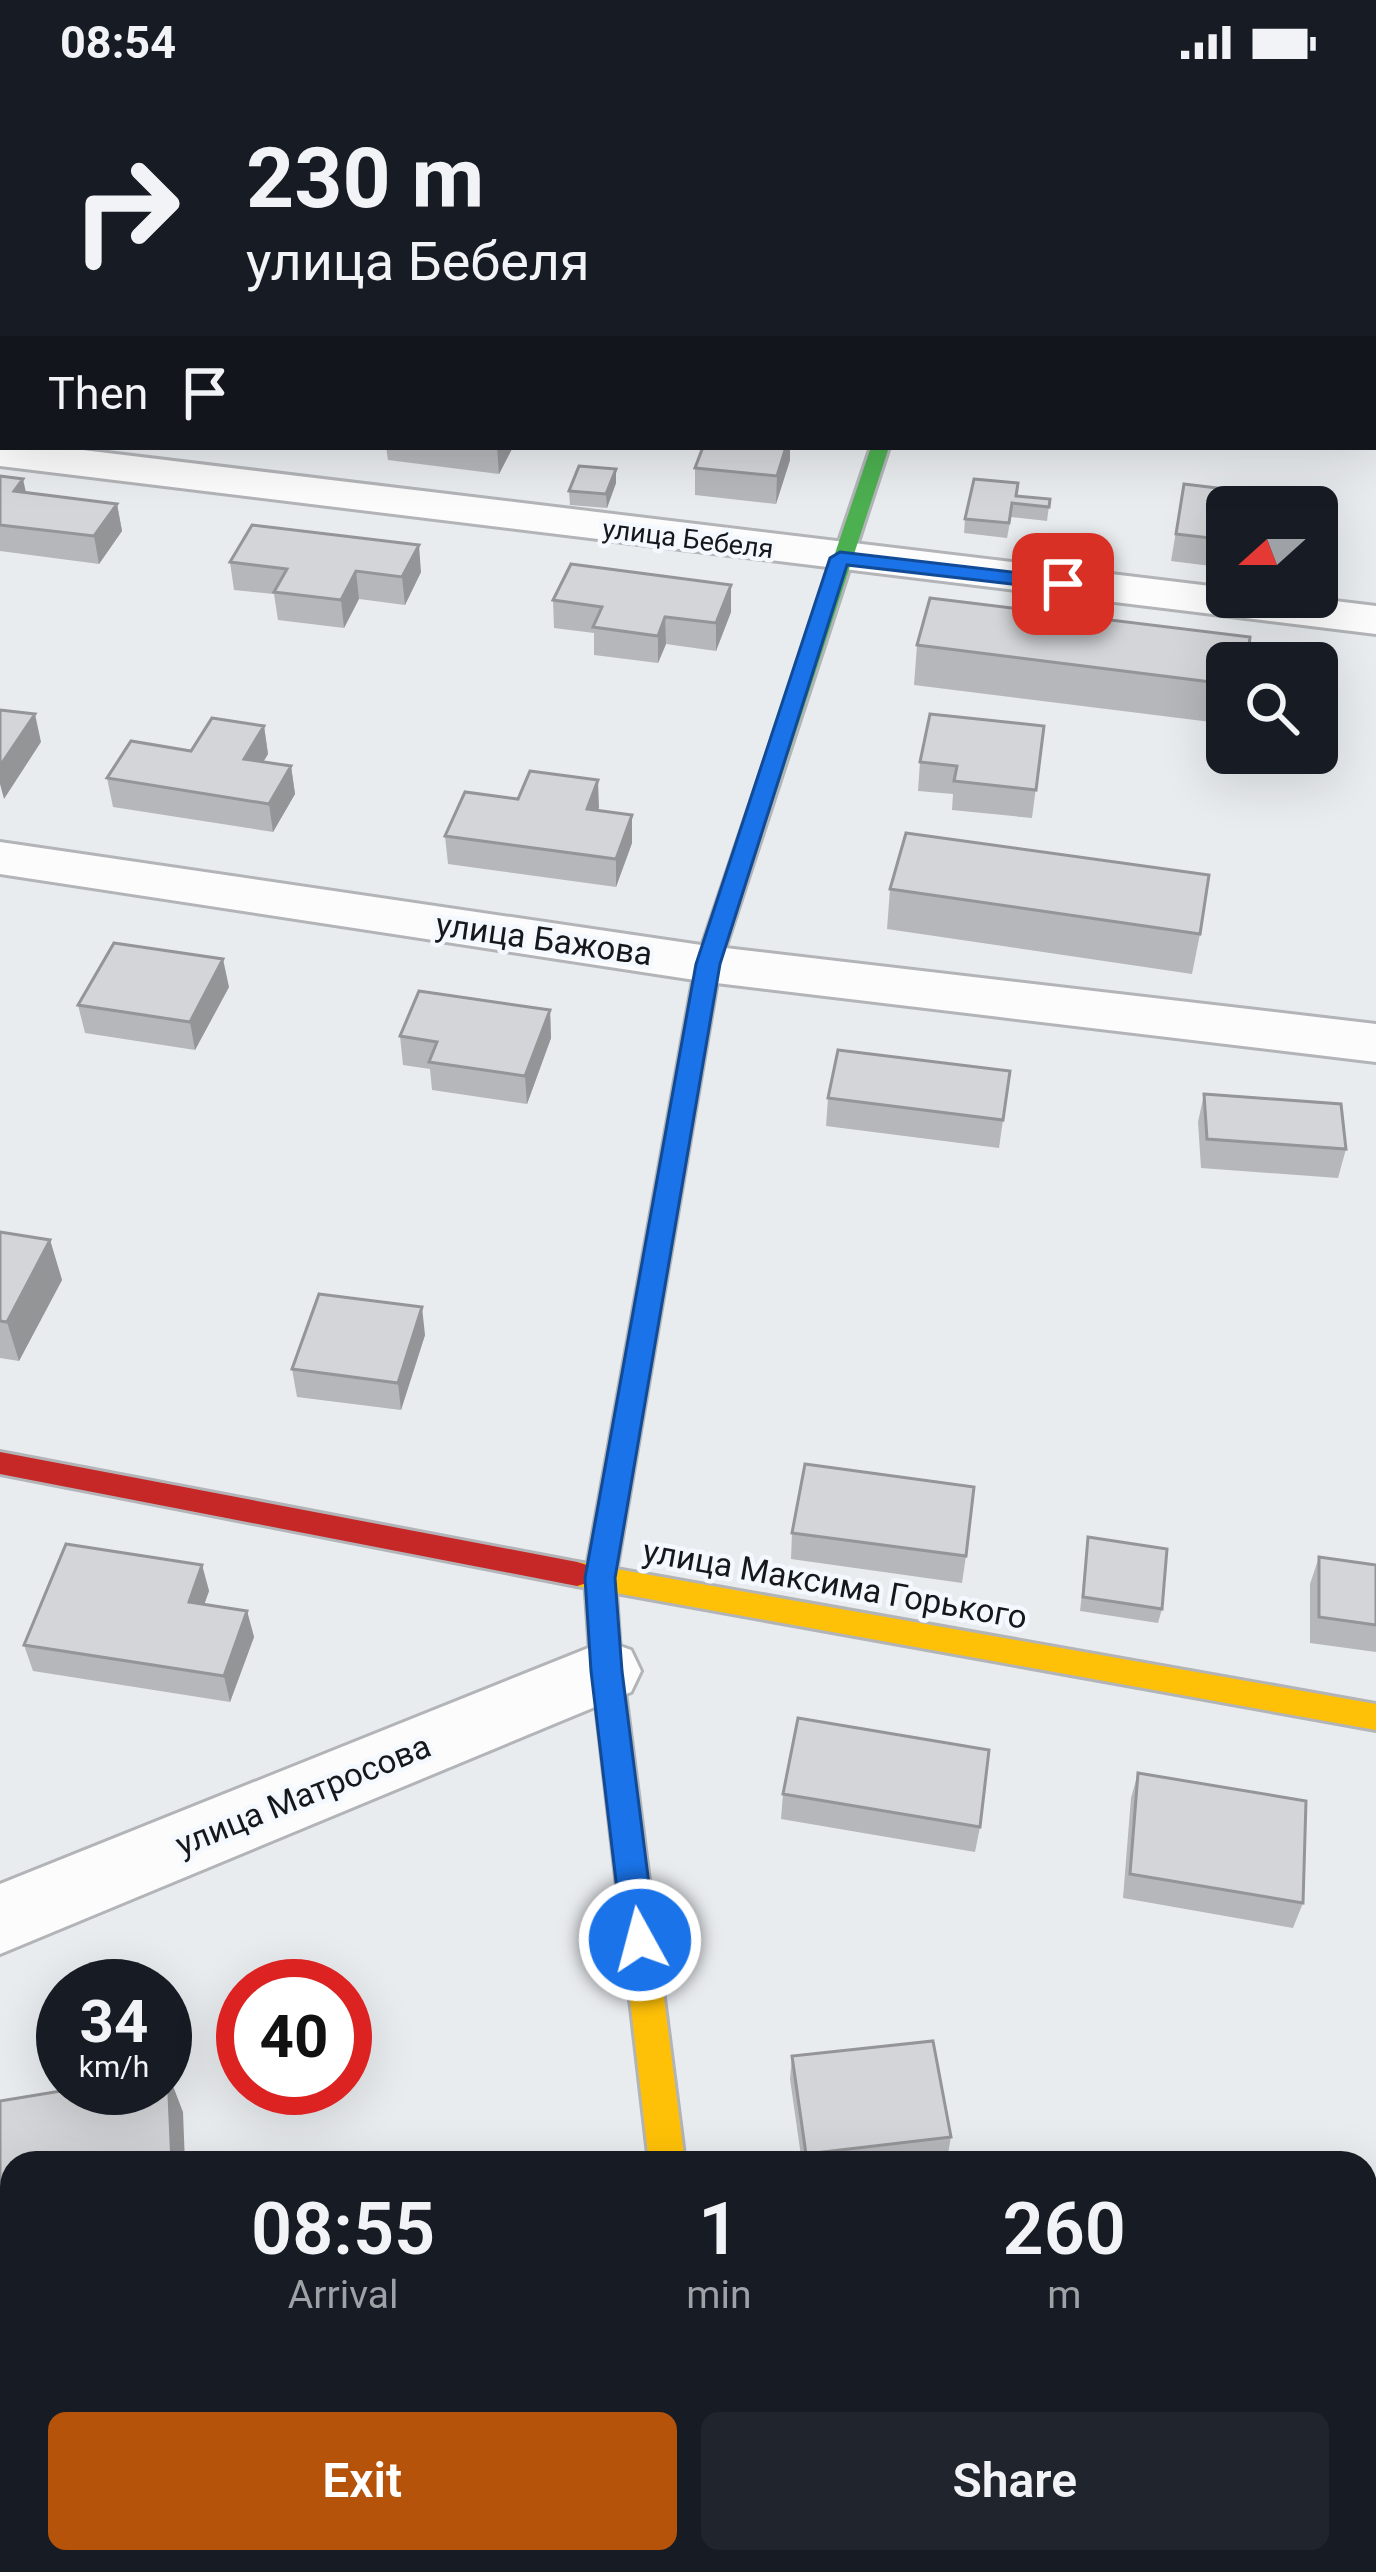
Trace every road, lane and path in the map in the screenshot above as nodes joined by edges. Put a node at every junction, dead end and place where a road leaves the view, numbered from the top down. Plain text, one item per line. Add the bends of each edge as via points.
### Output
1 (879, 450) edge
2 (0, 453) edge
3 (840, 558) junction
4 (1376, 620) edge
5 (0, 858) edge
6 (708, 964) junction
7 (1376, 1043) edge
8 (0, 1463) edge
9 (600, 1578) junction
10 (606, 1671) junction
11 (1376, 1717) edge
12 (0, 1919) edge
13 (666, 2151) edge

1 - 3 street
2 - 3 street, улица Бебеля
3 - 4 street, улица Бебеля
3 - 6 street
5 - 6 street, улица Бажова
6 - 7 street, улица Бажова
6 - 9 street
8 - 9 street, улица Максима Горького
9 - 10 street
9 - 11 street, улица Максима Горького
10 - 12 street, улица Матросова
10 - 13 street

